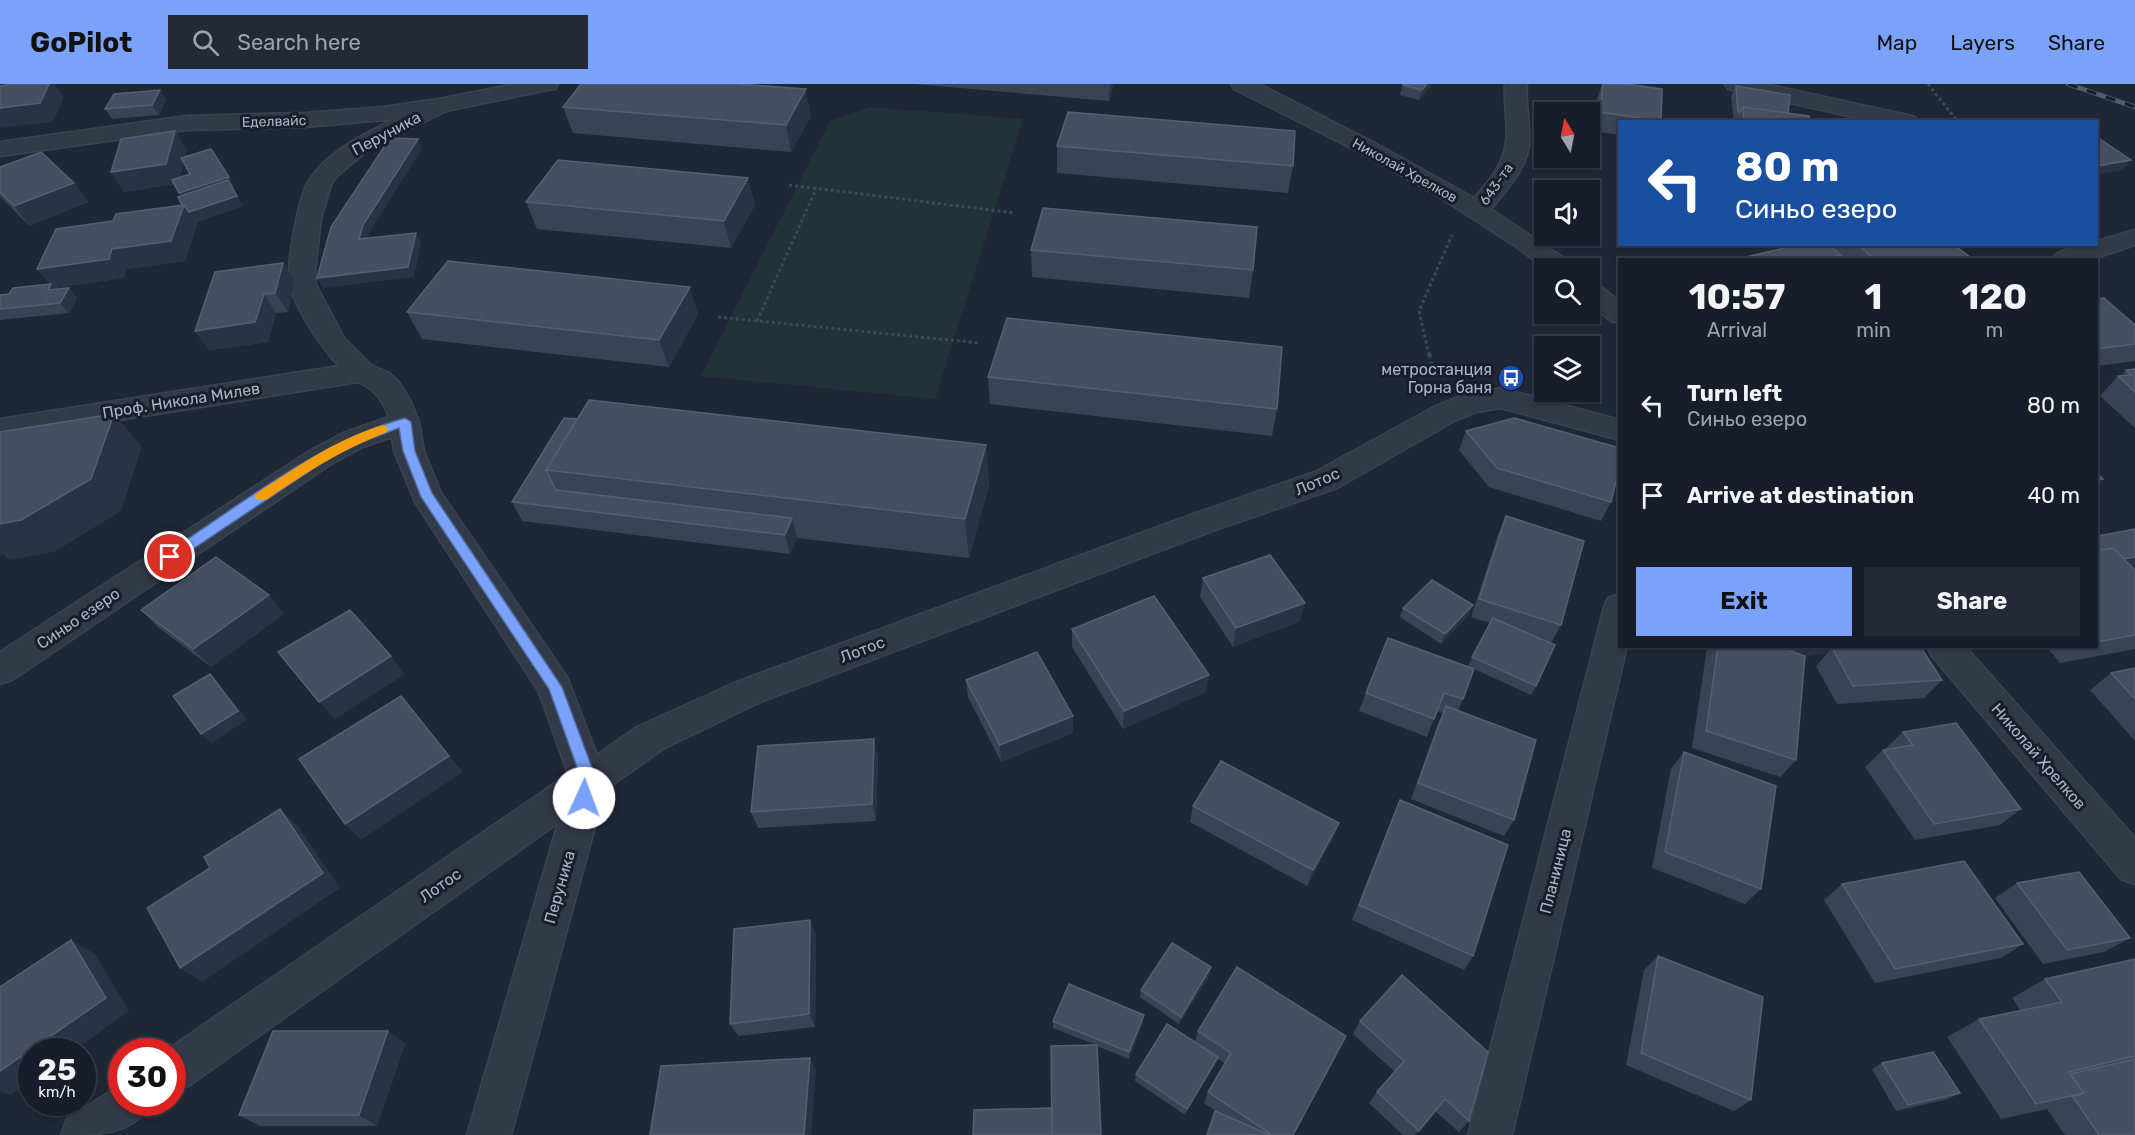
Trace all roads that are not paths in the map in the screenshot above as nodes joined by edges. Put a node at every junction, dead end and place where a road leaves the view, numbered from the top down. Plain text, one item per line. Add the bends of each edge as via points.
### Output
1 (547, 84) edge
2 (1242, 84) edge
3 (1516, 84) edge
4 (1736, 84) edge
5 (439, 106) junction
6 (1898, 120) edge
7 (0, 149) edge
8 (1471, 207) junction
9 (2115, 238) edge
10 (2098, 245) edge
11 (2096, 246) edge
12 (1546, 258) edge
13 (2067, 258) edge
14 (2135, 262) edge
15 (1600, 299) edge
16 (1618, 313) edge
17 (361, 372) junction
18 (405, 422) junction
19 (0, 429) edge
20 (1618, 429) edge
21 (1618, 616) edge
22 (1946, 648) edge
23 (0, 670) edge
24 (589, 781) junction
25 (2135, 866) edge
26 (186, 1062) edge
27 (110, 1116) edge
28 (83, 1135) edge
29 (489, 1135) edge
30 (1490, 1135) edge

1 - 5 street, Еделвайс
2 - 8 street, Николай Хрелков
3 - 8 street, 643-та via 1514,160
4 - 6 street
5 - 7 street, Еделвайс via 344,118 187,123
5 - 17 street, Перуника via 343,157 319,183 315,195 303,285 333,344
8 - 12 street, Николай Хрелков
9 - 10 street
9 - 14 street
11 - 13 street
15 - 16 street
17 - 18 street, Перуника via 389,389
17 - 19 street, Проф. Никола Милев
18 - 23 street, Синьо езеро via 321,457
18 - 24 street, Перуника via 409,451 426,494 555,687
20 - 24 street, Лотос via 1501,398 1471,403 1326,480 713,707 650,738
21 - 30 street, Планиница
22 - 25 street, Николай Хрелков
24 - 26 street, Лотос
24 - 29 street, Перуника
27 - 28 street

